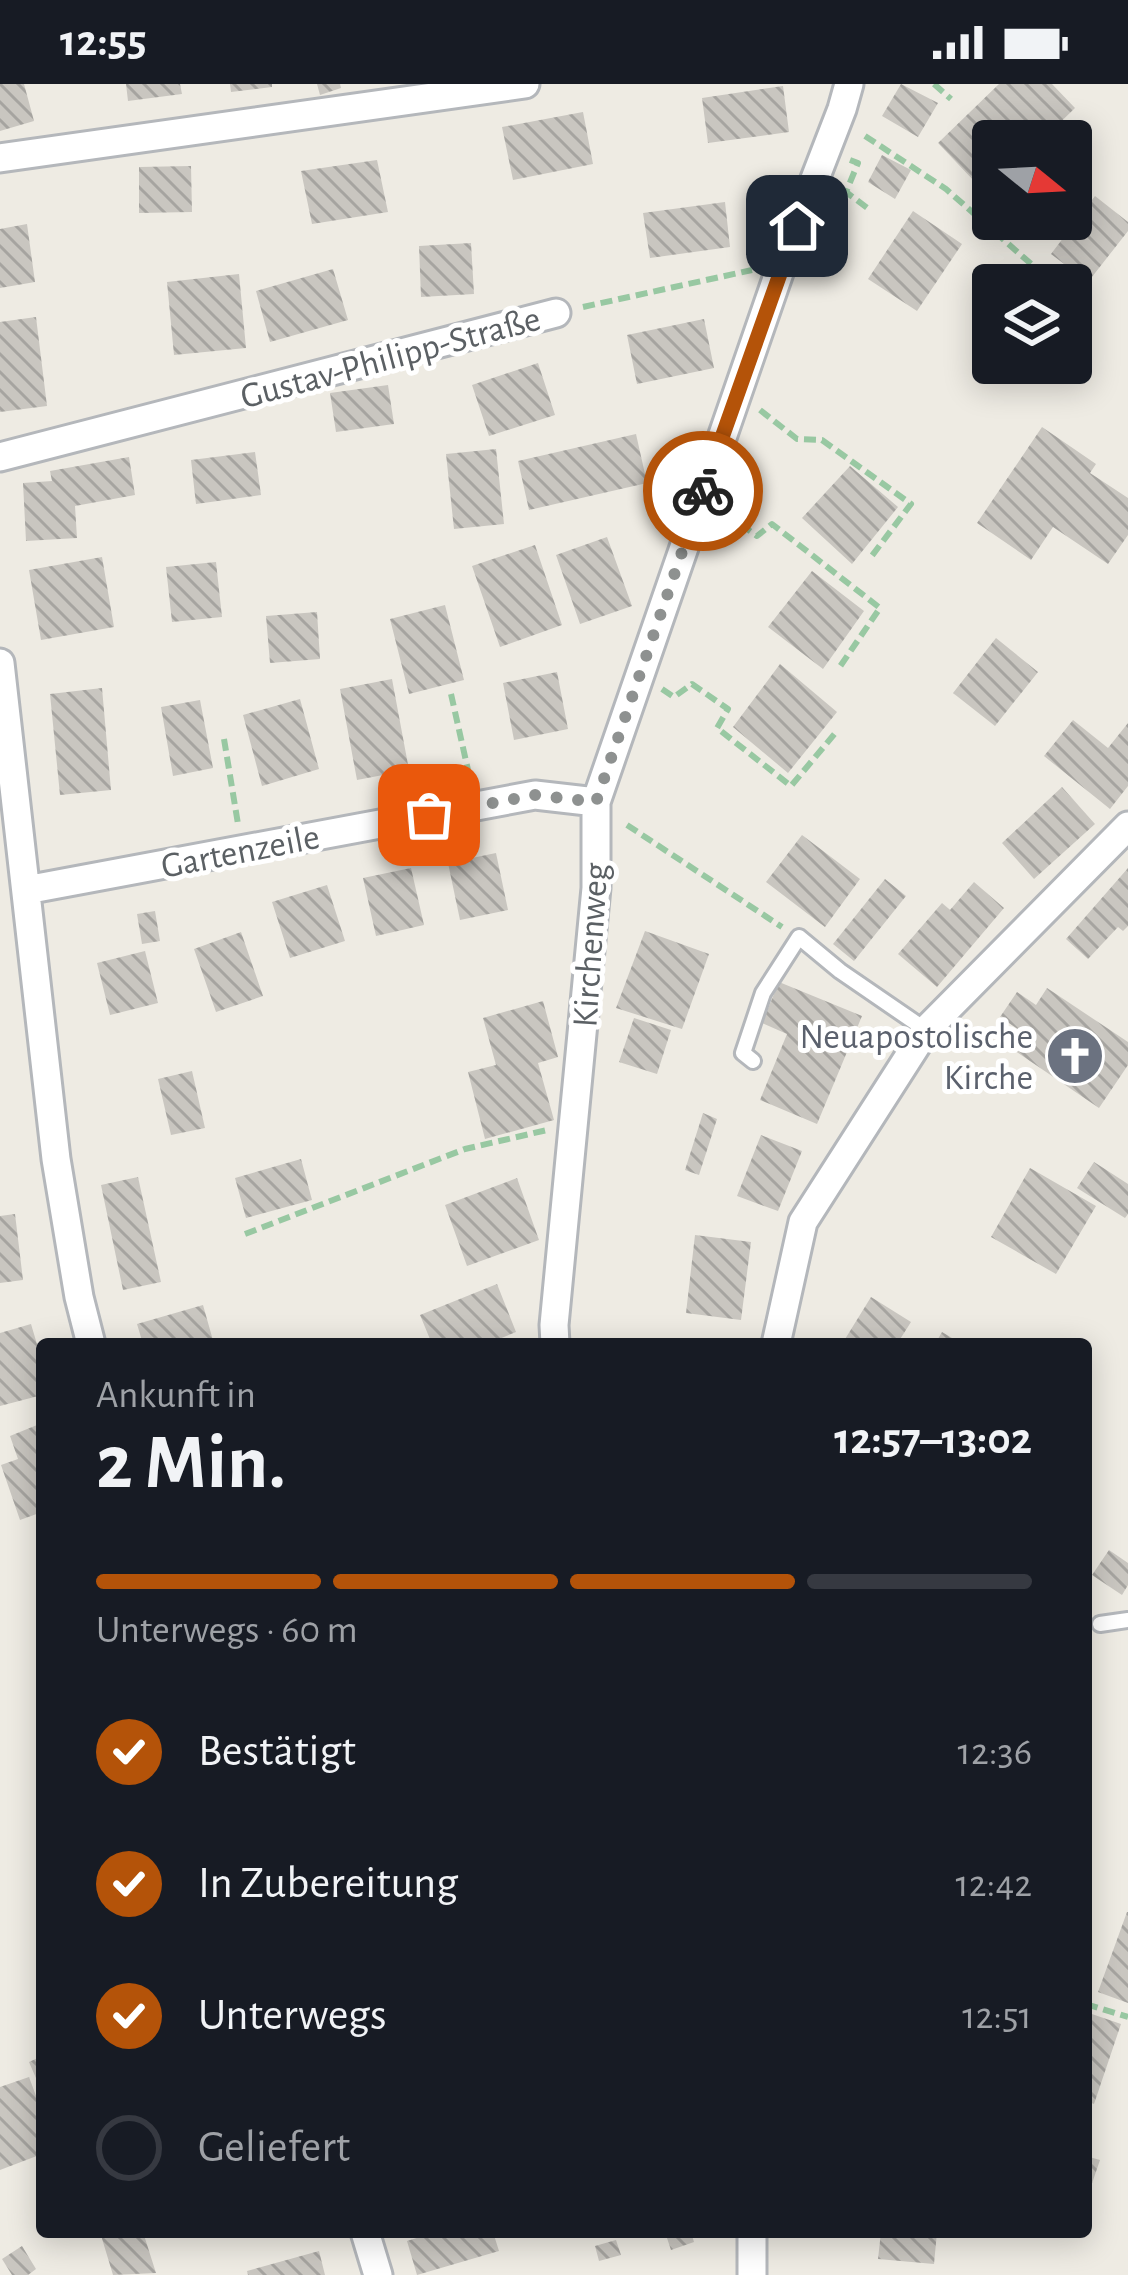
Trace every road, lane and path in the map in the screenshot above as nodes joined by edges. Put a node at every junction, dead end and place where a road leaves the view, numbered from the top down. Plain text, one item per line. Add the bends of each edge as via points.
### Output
1 (525, 84) edge
2 (849, 84) edge
3 (934, 84) edge
4 (951, 99) dead end
5 (838, 119) junction
6 (0, 158) edge
7 (782, 264) junction
8 (1031, 264) edge
9 (556, 313) joint
10 (738, 392) junction
11 (0, 458) edge
12 (701, 496) junction
13 (871, 557) dead end
14 (0, 663) edge
15 (839, 668) dead end
16 (640, 673) junction
17 (451, 694) dead end
18 (837, 731) dead end
19 (224, 739) dead end
20 (596, 802) junction
21 (476, 806) junction
22 (1128, 826) edge
23 (242, 850) junction
24 (26, 890) junction
25 (799, 937) junction
26 (926, 1030) junction
27 (753, 1060) dead end
28 (574, 1124) junction
29 (244, 1234) dead end
30 (90, 1338) edge
31 (555, 1338) edge
32 (777, 1338) edge
33 (1128, 1620) edge
34 (1100, 1624) dead end
35 (1092, 2006) edge
36 (1128, 2017) edge
37 (367, 2238) edge
38 (752, 2238) edge
39 (378, 2275) edge
40 (752, 2275) edge

1 - 6 street
2 - 5 street, Kirchenweg
3 - 4 path
5 - 7 street, Kirchenweg
5 - 8 path via 946,189
7 - 9 path, Gustav-Philipp-Straße
7 - 10 street, Kirchenweg
9 - 11 street, Gustav-Philipp-Straße
10 - 12 street, Kirchenweg
10 - 13 path via 797,439 822,440 911,504
12 - 15 path via 757,536 772,524 880,608
12 - 16 street, Kirchenweg
14 - 24 street
16 - 18 path via 674,698 692,684 728,709 716,728 791,786
16 - 20 street, Kirchenweg
17 - 21 path
19 - 23 path
20 - 21 street, Gartenzeile via 535,795
20 - 25 path
20 - 28 street, Kirchenweg
21 - 23 street, Gartenzeile
22 - 26 street
23 - 24 street, Gartenzeile
24 - 30 street via 56,1159
25 - 26 lane
25 - 27 lane via 763,993 743,1053
26 - 32 street via 803,1222
28 - 29 path via 465,1148
28 - 31 street, Kirchenweg
33 - 34 lane
35 - 36 path
37 - 39 street
38 - 40 street

